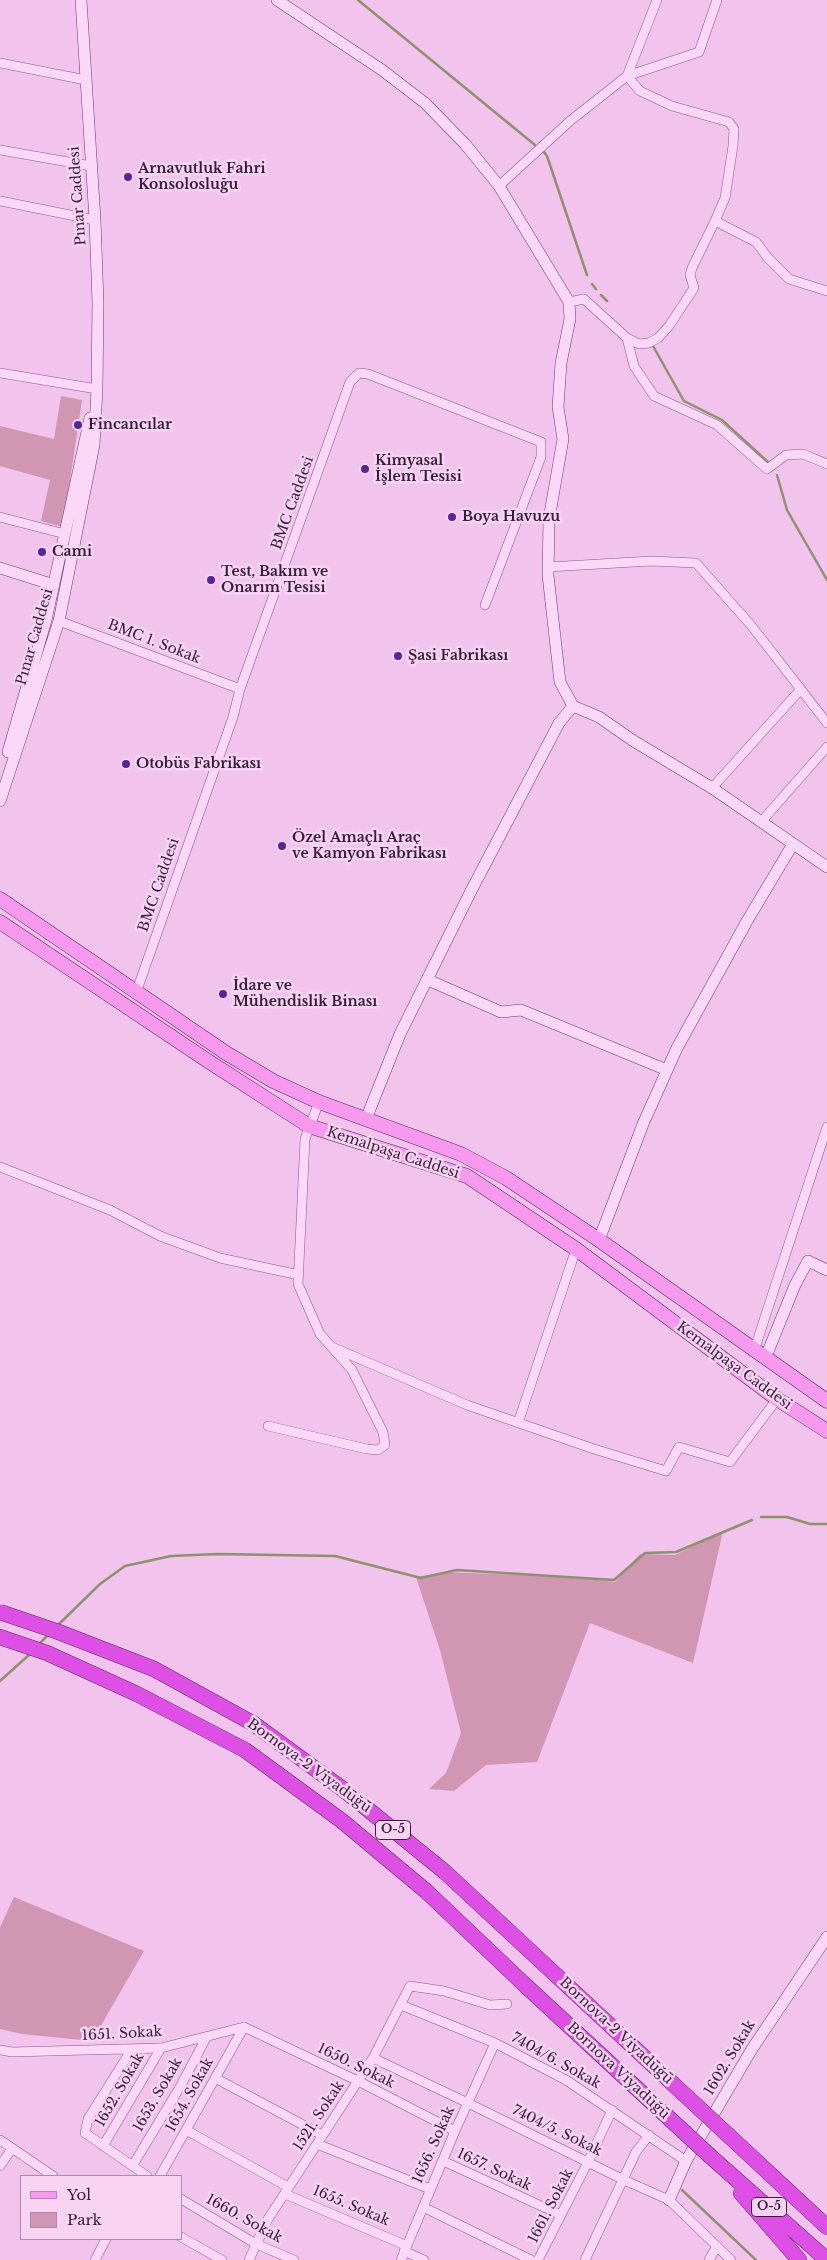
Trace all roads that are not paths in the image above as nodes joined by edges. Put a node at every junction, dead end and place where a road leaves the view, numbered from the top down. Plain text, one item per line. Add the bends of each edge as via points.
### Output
1 (80, 0) edge
2 (277, 0) edge
3 (656, 0) edge
4 (717, 0) edge
5 (0, 63) edge
6 (627, 76) junction
7 (86, 80) junction
8 (0, 150) edge
9 (91, 166) junction
10 (500, 186) junction
11 (0, 201) edge
12 (95, 220) junction
13 (715, 222) junction
14 (827, 291) edge
15 (569, 302) junction
16 (627, 338) junction
17 (0, 373) edge
18 (97, 389) junction
19 (827, 464) edge
20 (0, 517) edge
21 (65, 534) junction
22 (0, 568) edge
23 (548, 568) junction
24 (54, 585) junction
25 (485, 605) dead end
26 (58, 621) junction
27 (801, 688) junction
28 (240, 689) junction
29 (573, 706) junction
30 (827, 723) edge
31 (827, 747) edge
32 (0, 778) edge
33 (712, 788) junction
34 (0, 801) edge
35 (761, 822) junction
36 (793, 844) junction
37 (826, 865) edge
38 (0, 899) edge
39 (0, 922) edge
40 (428, 980) junction
41 (136, 992) junction
42 (667, 1070) junction
43 (319, 1102) junction
44 (366, 1119) junction
45 (309, 1126) junction
46 (827, 1127) edge
47 (0, 1167) edge
48 (599, 1240) junction
49 (576, 1249) junction
50 (827, 1270) edge
51 (299, 1275) junction
52 (332, 1348) junction
53 (754, 1351) junction
54 (765, 1359) junction
55 (777, 1399) junction
56 (827, 1401) edge
57 (518, 1423) junction
58 (268, 1426) dead end
59 (827, 1431) edge
60 (0, 1612) edge
61 (0, 1637) edge
62 (827, 1938) edge
63 (526, 1986) joint
64 (507, 2004) dead end
65 (401, 2005) junction
66 (244, 2027) junction
67 (206, 2038) junction
68 (495, 2043) junction
69 (132, 2048) junction
70 (160, 2048) junction
71 (0, 2050) edge
72 (372, 2058) junction
73 (215, 2078) junction
74 (358, 2082) junction
75 (468, 2103) junction
76 (612, 2110) junction
77 (186, 2130) junction
78 (455, 2131) junction
79 (322, 2135) junction
80 (649, 2135) junction
81 (0, 2140) edge
82 (317, 2144) junction
83 (104, 2146) junction
84 (11, 2150) junction
85 (710, 2156) junction
86 (443, 2161) junction
87 (686, 2161) junction
88 (588, 2162) junction
89 (133, 2165) junction
90 (0, 2166) edge
91 (51, 2175) edge
92 (145, 2175) edge
93 (161, 2175) edge
94 (624, 2180) junction
95 (430, 2189) junction
96 (286, 2190) junction
97 (669, 2200) junction
98 (182, 2201) edge
99 (423, 2207) junction
100 (561, 2215) junction
101 (827, 2227) edge
102 (182, 2238) edge
103 (105, 2240) edge
104 (256, 2244) junction
105 (717, 2246) junction
106 (404, 2252) edge
107 (95, 2260) edge
108 (222, 2260) edge
109 (249, 2260) edge
110 (294, 2260) edge
111 (424, 2260) edge
112 (531, 2260) edge
113 (538, 2260) edge
114 (585, 2260) edge
115 (709, 2260) edge
116 (731, 2260) edge
117 (798, 2260) edge
118 (827, 2260) edge

1 - 7 street, Pınar Caddesi
2 - 10 street via 382,70 425,103
3 - 6 street
4 - 6 street via 699,52
5 - 7 street
6 - 10 street via 570,121
6 - 13 street via 640,91 672,106 729,122 734,129 725,198
7 - 9 street, Pınar Caddesi
8 - 9 street
9 - 12 street, Pınar Caddesi
10 - 15 street
11 - 12 street
12 - 18 street, Pınar Caddesi
13 - 14 street via 756,242 789,278
13 - 16 street via 692,268 690,276 694,288 669,326 648,343 639,344
15 - 16 street via 584,299
15 - 23 street via 570,319 561,363 558,407 563,439 549,519
16 - 19 street via 634,366 654,396 717,425 766,469 786,454 803,454
17 - 18 street
18 - 21 street, Pınar Caddesi
18 - 26 street, Pınar Caddesi via 94,445
20 - 21 street
21 - 24 street, Pınar Caddesi
22 - 24 street
23 - 27 street via 651,560 696,563
23 - 29 street via 560,682
24 - 32 street, Pınar Caddesi
25 - 28 street, BMC Caddesi via 541,457 541,442 368,374 358,373 350,382
26 - 28 street, BMC 1. Sokak
26 - 34 street, Pınar Caddesi
27 - 30 street
27 - 33 street
28 - 41 street, BMC Caddesi
29 - 33 street via 599,717
29 - 40 street via 559,723
31 - 35 street
33 - 35 street
35 - 36 street
36 - 37 street
36 - 42 street via 747,921
38 - 41 main road, Kemalpaşa Caddesi
39 - 45 main road, Kemalpaşa Caddesi
40 - 42 street via 501,1012 521,1010
40 - 44 street via 400,1034
41 - 43 main road, Kemalpaşa Caddesi via 234,1058
42 - 48 street
43 - 44 main road, Kemalpaşa Caddesi
43 - 45 street
44 - 48 main road, Kemalpaşa Caddesi via 461,1154 506,1178
45 - 49 main road, Kemalpaşa Caddesi via 467,1176
45 - 51 street via 305,1139
46 - 53 street
47 - 51 street via 110,1210 160,1236 220,1258
48 - 53 main road, Kemalpaşa Caddesi
49 - 55 main road, Kemalpaşa Caddesi
49 - 57 street
50 - 54 street via 808,1261
51 - 52 street via 298,1284 320,1334
52 - 57 street via 467,1406
52 - 58 street via 352,1370 383,1432 385,1445 378,1450 368,1449
53 - 54 main road, Kemalpaşa Caddesi
54 - 56 main road, Kemalpaşa Caddesi
55 - 57 street via 730,1462 679,1447 666,1471
55 - 59 main road, Kemalpaşa Caddesi
60 - 101 highway, Bornova-2 Viyadüğü / O-5, bridge via 154,1668 254,1724 344,1790 445,1872
61 - 63 highway, Bornova-2 Viyadüğü / O-5 via 47,1653 137,1694 244,1750 342,1821 426,1891
62 - 87 street, 1602. Sokak via 752,2049
63 - 85 highway, Bornova Viyadüğü / O-5, bridge
64 - 65 street, 1521. Sokak via 490,2005 444,1991 410,1986
65 - 68 street, 7404/6. Sokak
65 - 72 street, 1521. Sokak
66 - 67 street, 1651. Sokak
66 - 73 street, 1654. Sokak
66 - 74 street, 1650. Sokak
67 - 70 street, 1651. Sokak
67 - 89 street, 1653. Sokak
68 - 75 street, 1656. Sokak
68 - 76 street, 7404/6. Sokak via 574,2084
69 - 70 street, 1651. Sokak
69 - 71 street, 1651. Sokak
69 - 83 street via 88,2119 85,2133
70 - 83 street, 1652. Sokak
72 - 74 street, 1521. Sokak
72 - 75 street, 7404/5. Sokak
73 - 77 street, 1654. Sokak
73 - 79 street
74 - 78 street, 1650. Sokak
74 - 79 street, 1521. Sokak
75 - 78 street, 1656. Sokak
75 - 88 street, 7404/5. Sokak
76 - 80 street, 7404/6. Sokak
76 - 88 street, 1661. Sokak
77 - 93 street, 1654. Sokak
77 - 96 street, 1655. Sokak
78 - 86 street, 1656. Sokak
79 - 82 street, 1521. Sokak
80 - 87 street, 7404/6. Sokak
80 - 94 street via 636,2152
81 - 84 street
82 - 95 street
82 - 96 street, 1521. Sokak
83 - 89 street
84 - 90 street
84 - 91 street
85 - 117 highway
85 - 118 highway, O-5
86 - 95 street, 1656. Sokak
86 - 100 street, 1657. Sokak
87 - 97 street, 1602. Sokak
88 - 94 street, 7404/5. Sokak
88 - 100 street, 1661. Sokak
89 - 92 street
94 - 97 street, 7404/5. Sokak
94 - 114 street
95 - 99 street, 1656. Sokak
96 - 104 street, 1521. Sokak
96 - 106 street, 1655. Sokak
97 - 105 street, 7404/5. Sokak
98 - 104 street, 1660. Sokak
99 - 106 street, 1656. Sokak
99 - 112 street
100 - 113 street, 1661. Sokak
102 - 108 street
103 - 107 street
104 - 109 street, 1521. Sokak
104 - 110 street, 1660. Sokak
105 - 115 street
105 - 116 street, 7404/5. Sokak
106 - 111 street, 1655. Sokak

